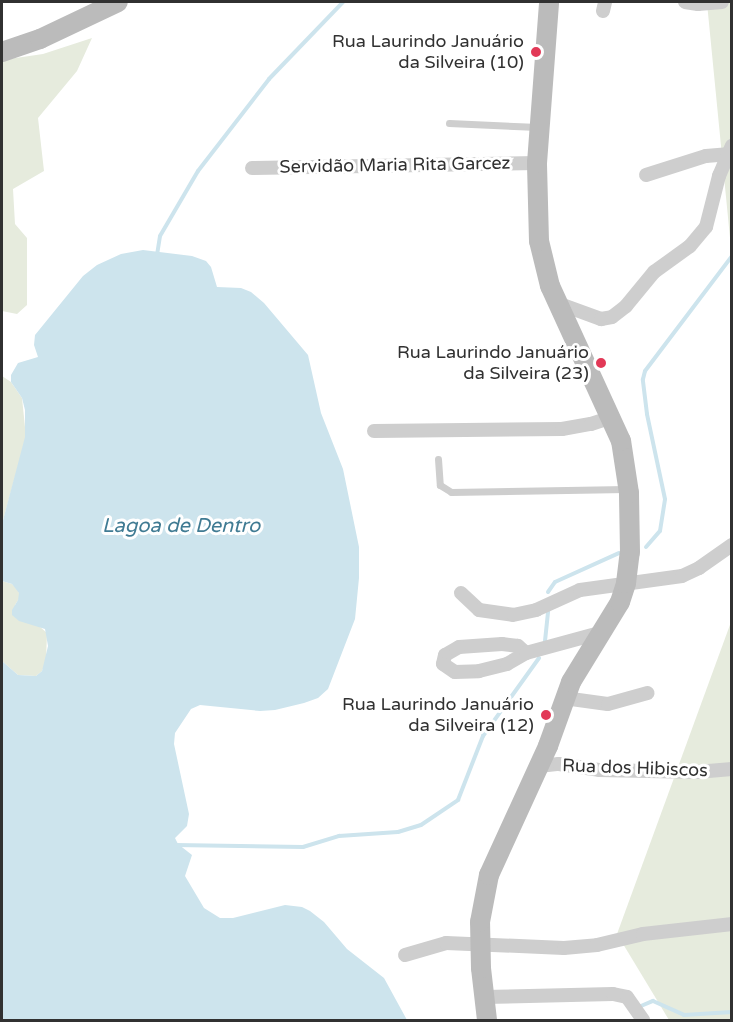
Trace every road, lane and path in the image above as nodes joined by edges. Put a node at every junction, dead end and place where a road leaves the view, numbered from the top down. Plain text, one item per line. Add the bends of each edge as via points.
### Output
1 (118, 2) edge
2 (549, 2) edge
3 (685, 2) edge
4 (722, 2) edge
5 (2, 52) edge
6 (449, 123) dead end
7 (540, 127) junction
8 (729, 150) edge
9 (537, 163) junction
10 (252, 168) dead end
11 (646, 175) dead end
12 (560, 304) junction
13 (612, 417) junction
14 (374, 430) dead end
15 (438, 459) dead end
16 (628, 489) junction
17 (732, 545) edge
18 (626, 583) junction
19 (461, 593) dead end
20 (603, 632) junction
21 (525, 653) junction
22 (648, 693) dead end
23 (564, 698) junction
24 (539, 766) junction
25 (732, 769) edge
26 (732, 924) edge
27 (480, 944) junction
28 (405, 955) dead end
29 (484, 998) junction
30 (487, 1020) edge
31 (642, 1020) edge

1 - 5 main road via 40,39
2 - 7 main road
3 - 4 street
6 - 7 lane
7 - 9 main road
8 - 11 street
8 - 12 street via 706,227 690,246 654,272 626,306 612,317 602,319
9 - 10 street, Servidão Maria Rita Garcez
9 - 12 main road via 539,241 550,286
12 - 13 main road
13 - 14 street via 562,429
13 - 16 main road via 621,441
15 - 16 lane via 440,485 451,492
16 - 18 main road via 630,552
17 - 18 street via 682,576
18 - 19 street via 580,590 536,610 513,615 478,610
18 - 20 main road
20 - 21 street
20 - 23 main road
21 - 21 street via 507,664 479,671 455,672 443,664 445,655 459,647 502,644 518,646
22 - 23 street via 608,704
23 - 24 main road
24 - 25 street, Rua dos Hibiscos via 698,772
24 - 27 main road via 489,875 481,906
26 - 27 street via 564,948
27 - 28 street via 446,943
27 - 29 main road
29 - 30 main road
29 - 31 street via 613,994 627,997

